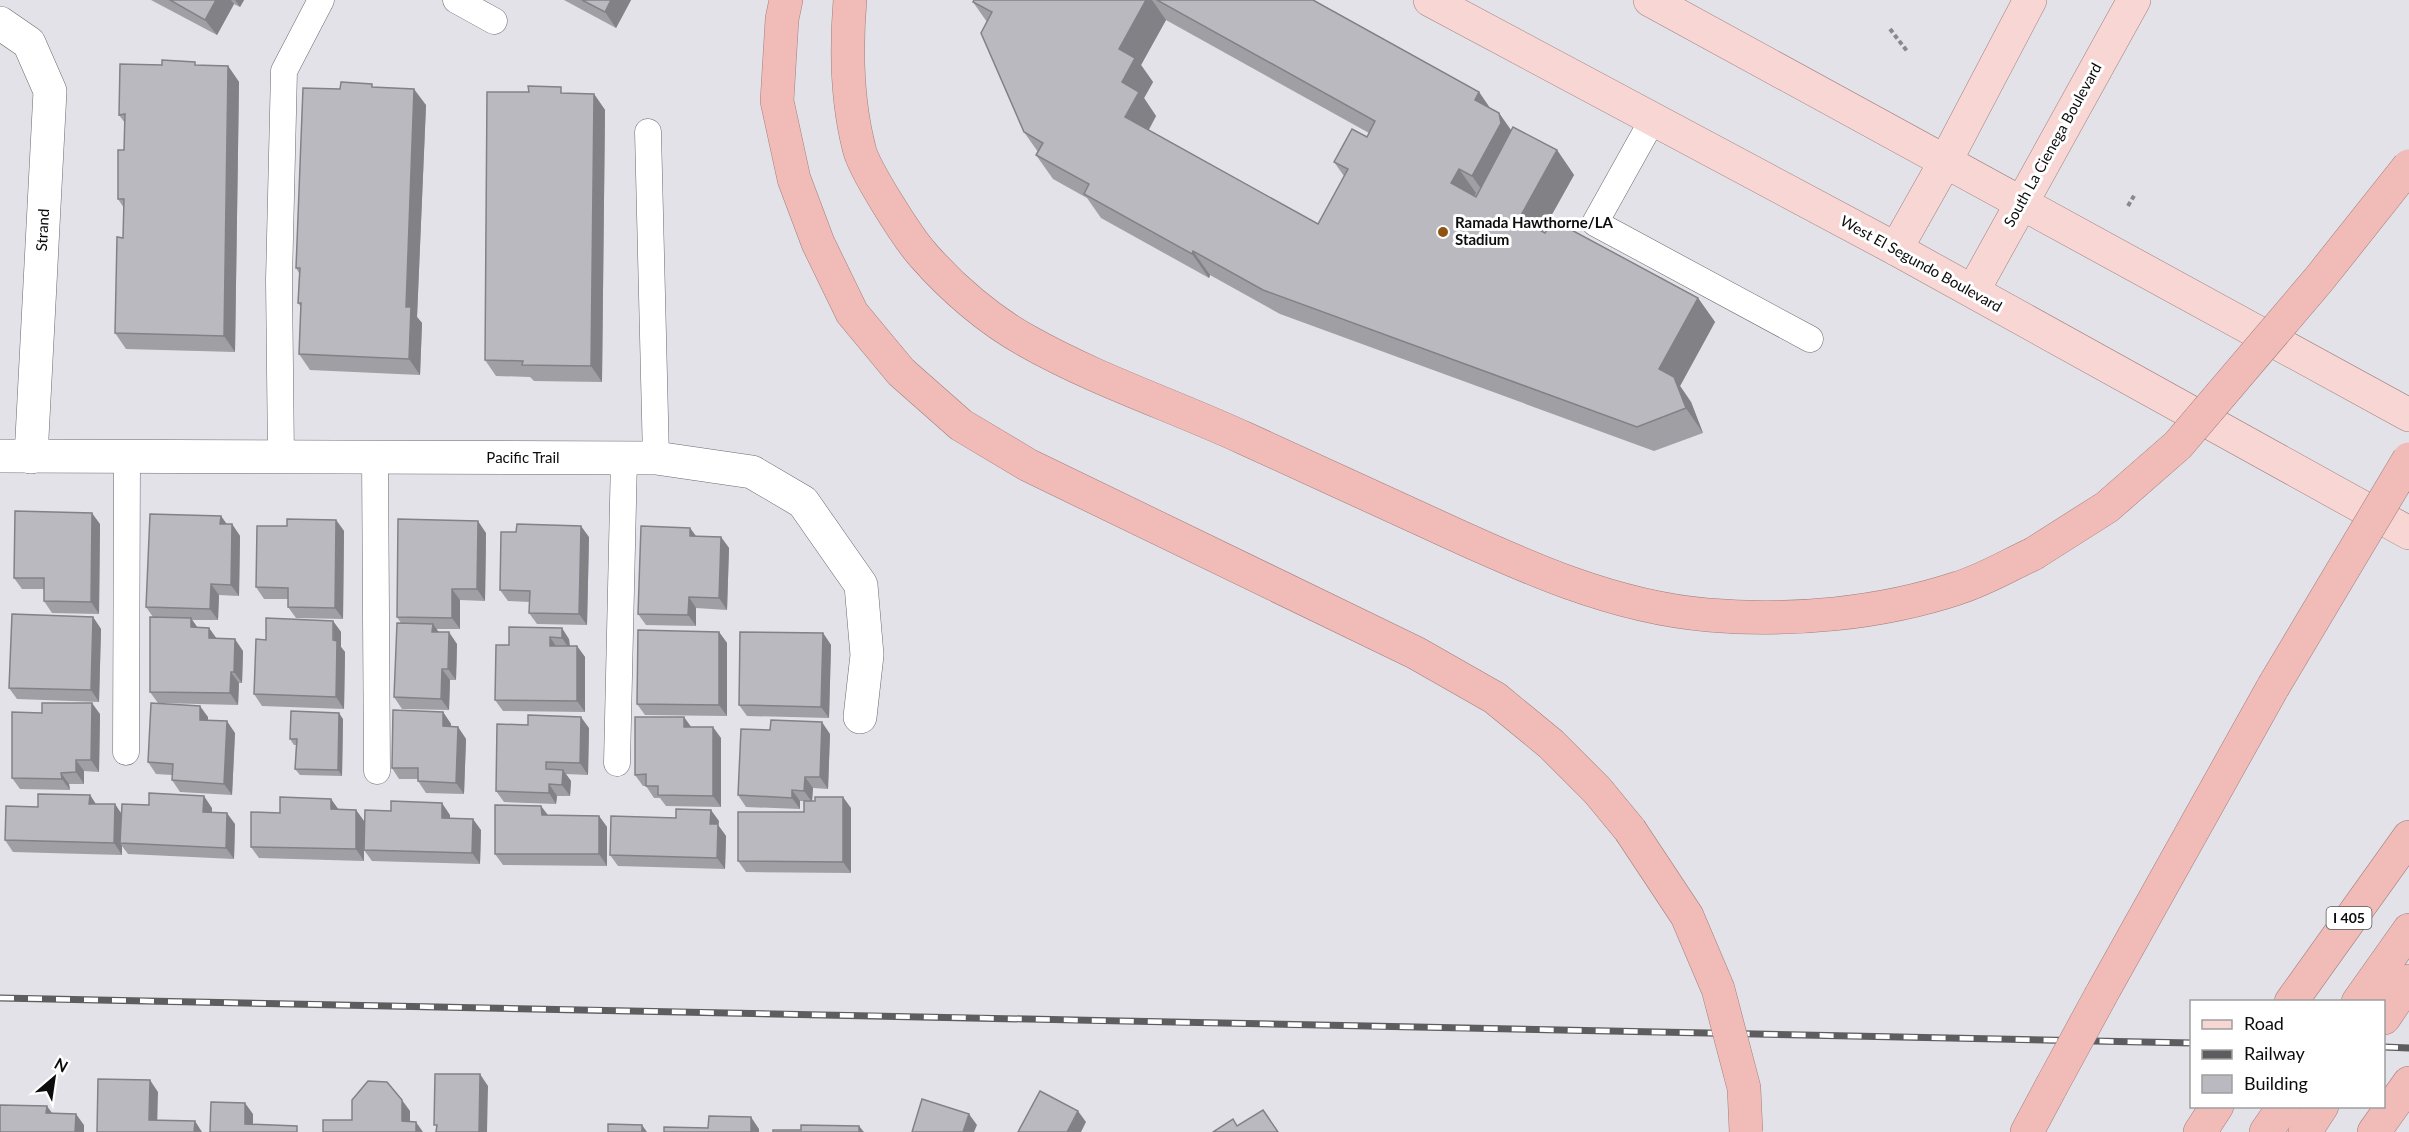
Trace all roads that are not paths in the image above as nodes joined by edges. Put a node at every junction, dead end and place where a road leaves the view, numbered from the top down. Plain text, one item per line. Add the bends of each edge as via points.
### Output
1 (321, 0) edge
2 (456, 0) edge
3 (786, 0) edge
4 (850, 0) edge
5 (1430, 0) edge
6 (1650, 0) edge
7 (2030, 0) edge
8 (2134, 0) edge
9 (494, 21) dead end
10 (0, 23) edge
11 (1653, 119) junction
12 (648, 132) dead end
13 (1945, 162) junction
14 (2409, 166) edge
15 (2020, 204) junction
16 (1896, 249) junction
17 (1973, 291) junction
18 (1810, 339) dead end
19 (2409, 415) edge
20 (15, 457) edge
21 (127, 458) junction
22 (281, 458) junction
23 (375, 458) junction
24 (640, 459) junction
25 (2409, 459) edge
26 (2409, 533) edge
27 (860, 717) dead end
28 (126, 752) dead end
29 (617, 763) dead end
30 (377, 771) dead end
31 (2409, 837) edge
32 (2409, 930) edge
33 (2407, 984) edge
34 (2292, 1000) edge
35 (2359, 1000) edge
36 (2385, 1017) edge
37 (2405, 1089) edge
38 (2216, 1108) edge
39 (2321, 1108) edge
40 (1746, 1132) edge
41 (2027, 1132) edge
42 (2200, 1132) edge
43 (2305, 1132) edge
44 (2374, 1132) edge

1 - 22 lane via 284,71 279,280
2 - 9 lane
3 - 40 highway, bridge via 777,101 794,180 818,243 852,313 901,372 961,425 1028,465 1386,638 1496,698 1551,744 1630,830 1687,916 1718,989 1744,1088
4 - 14 highway, bridge via 847,32 859,152 922,255 973,304 1024,340 1085,370 1538,572 1626,600 1706,615 1792,617 1866,610 1960,588 2033,554 2107,507 2178,445
5 - 11 main road, West El Segundo Boulevard
6 - 13 main road
7 - 13 main road
8 - 15 main road, South La Cienega Boulevard
10 - 20 street, Strand via 29,43 50,91
11 - 16 main road, West El Segundo Boulevard
11 - 18 lane via 1595,223
12 - 24 lane
13 - 15 main road
13 - 16 main road
15 - 17 main road, South La Cienega Boulevard
15 - 19 main road
16 - 17 main road, West El Segundo Boulevard
17 - 26 main road, West El Segundo Boulevard
20 - 21 street, Pacific Trail
21 - 22 street, Pacific Trail
21 - 28 lane
22 - 23 street, Pacific Trail
23 - 24 street, Pacific Trail
23 - 30 lane
24 - 27 street, Pacific Trail via 752,472 803,502 861,585 867,655
24 - 29 lane
25 - 41 highway, bridge via 2273,687
31 - 34 highway, I 405
32 - 35 highway
33 - 36 highway
37 - 44 highway
38 - 42 highway
39 - 43 highway

